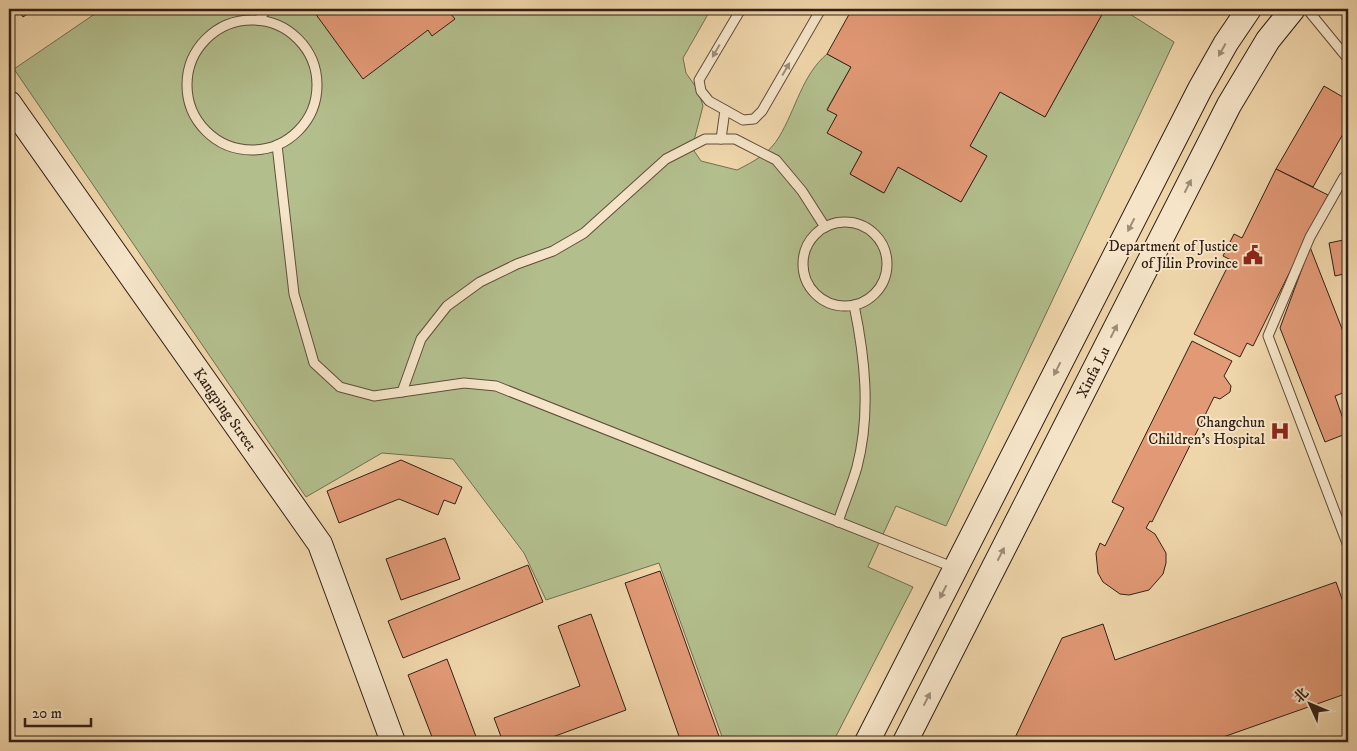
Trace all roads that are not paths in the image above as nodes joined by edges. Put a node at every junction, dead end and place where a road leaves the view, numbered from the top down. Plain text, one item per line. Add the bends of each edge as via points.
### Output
1 (266, 9) edge
2 (741, 9) edge
3 (821, 9) edge
4 (1249, 9) edge
5 (1293, 9) edge
6 (1307, 9) edge
7 (259, 20) junction
8 (1348, 59) edge
9 (9, 103) edge
10 (725, 110) junction
11 (721, 138) junction
12 (278, 145) junction
13 (1344, 177) dead end
14 (825, 227) junction
15 (854, 305) junction
16 (402, 392) junction
17 (838, 522) junction
18 (1348, 546) edge
19 (955, 568) junction
20 (393, 742) edge
21 (867, 742) edge
22 (905, 742) edge

1 - 7 lane
2 -> 10 lane via 700,80 709,101
10 -> 3 lane via 742,120 754,119 762,112
4 -> 19 main road via 1200,89
22 -> 5 main road, Xinfa Lu via 1229,104 1268,40
6 - 8 lane
7 - 12 lane via 281,26 299,40 312,61 317,84 314,105 302,125
7 - 12 lane via 237,21 217,30 200,45 188,72 189,104 207,133 226,145 247,150
9 - 20 main road, Kangping Street via 320,544
10 - 11 lane
11 - 14 lane via 735,139 776,160 802,191
11 - 16 lane via 705,138 666,159 584,233 553,251 480,282 447,306 421,339
12 - 16 lane via 294,294 314,363 340,387 374,396
13 - 18 lane via 1310,237 1268,336
14 - 15 lane via 809,242 804,255 803,269 807,282 826,302
14 - 15 lane via 844,221 858,223 876,234 886,252 888,266 877,292
15 - 17 lane via 866,382 857,466
16 - 17 lane via 464,383 496,386
17 - 19 lane
19 -> 21 main road

